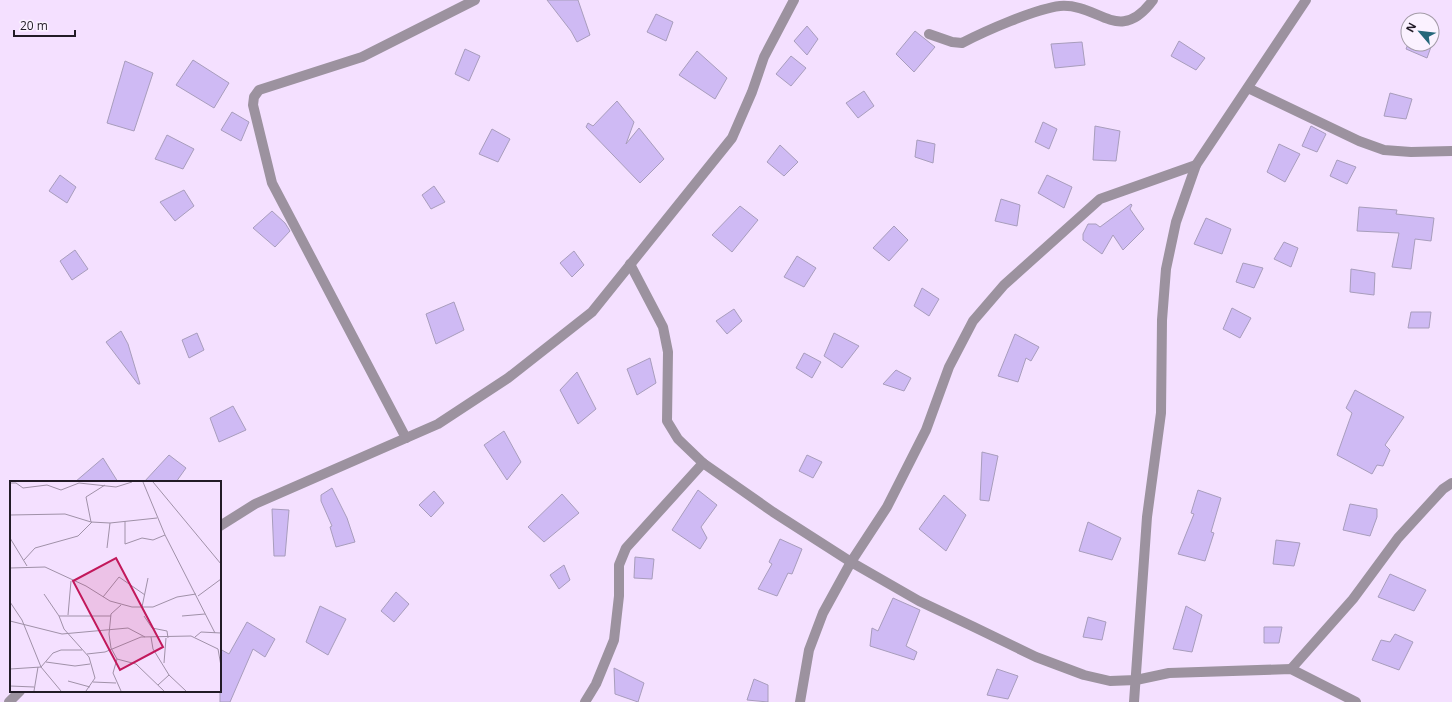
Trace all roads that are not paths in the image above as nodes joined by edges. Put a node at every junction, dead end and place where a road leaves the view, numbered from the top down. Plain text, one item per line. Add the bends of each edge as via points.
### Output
1 (475, 0) edge
2 (1153, 0) edge
3 (1306, 0) edge
4 (791, 1) edge
5 (929, 34) dead end
6 (1248, 88) junction
7 (1452, 151) edge
8 (1196, 165) junction
9 (630, 264) junction
10 (406, 438) junction
11 (703, 463) junction
12 (1452, 483) edge
13 (221, 525) edge
14 (852, 562) junction
15 (1291, 669) junction
16 (1136, 680) junction
17 (19, 692) edge
18 (10, 702) edge
19 (585, 702) edge
20 (800, 702) edge
21 (1134, 702) edge
22 (1356, 702) edge

1 - 10 street via 362,57 259,90 254,97 258,129 272,183
2 - 5 street via 1144,13 1128,22 1104,19 1080,9 1061,6 1036,12 962,43
3 - 6 street
4 - 9 street via 764,57 732,138
6 - 7 street via 1359,141 1384,150
6 - 8 street
8 - 14 street via 1100,199 1004,285 983,309 973,321 949,367 926,430 887,507
8 - 16 street via 1176,222 1166,268 1162,320 1161,413 1147,517
9 - 10 street via 592,312 508,378 438,424
9 - 11 street via 663,327 668,352 667,421 678,439
10 - 13 street via 256,504
11 - 14 street via 773,512
11 - 19 street via 626,548 619,565 619,596 614,640 596,684
12 - 15 street via 1443,489 1398,538 1353,599
14 - 16 street via 920,601 1036,657 1084,675 1110,681
14 - 20 street via 817,628 809,650
15 - 16 street via 1169,674
15 - 22 street
16 - 21 street
17 - 18 street

